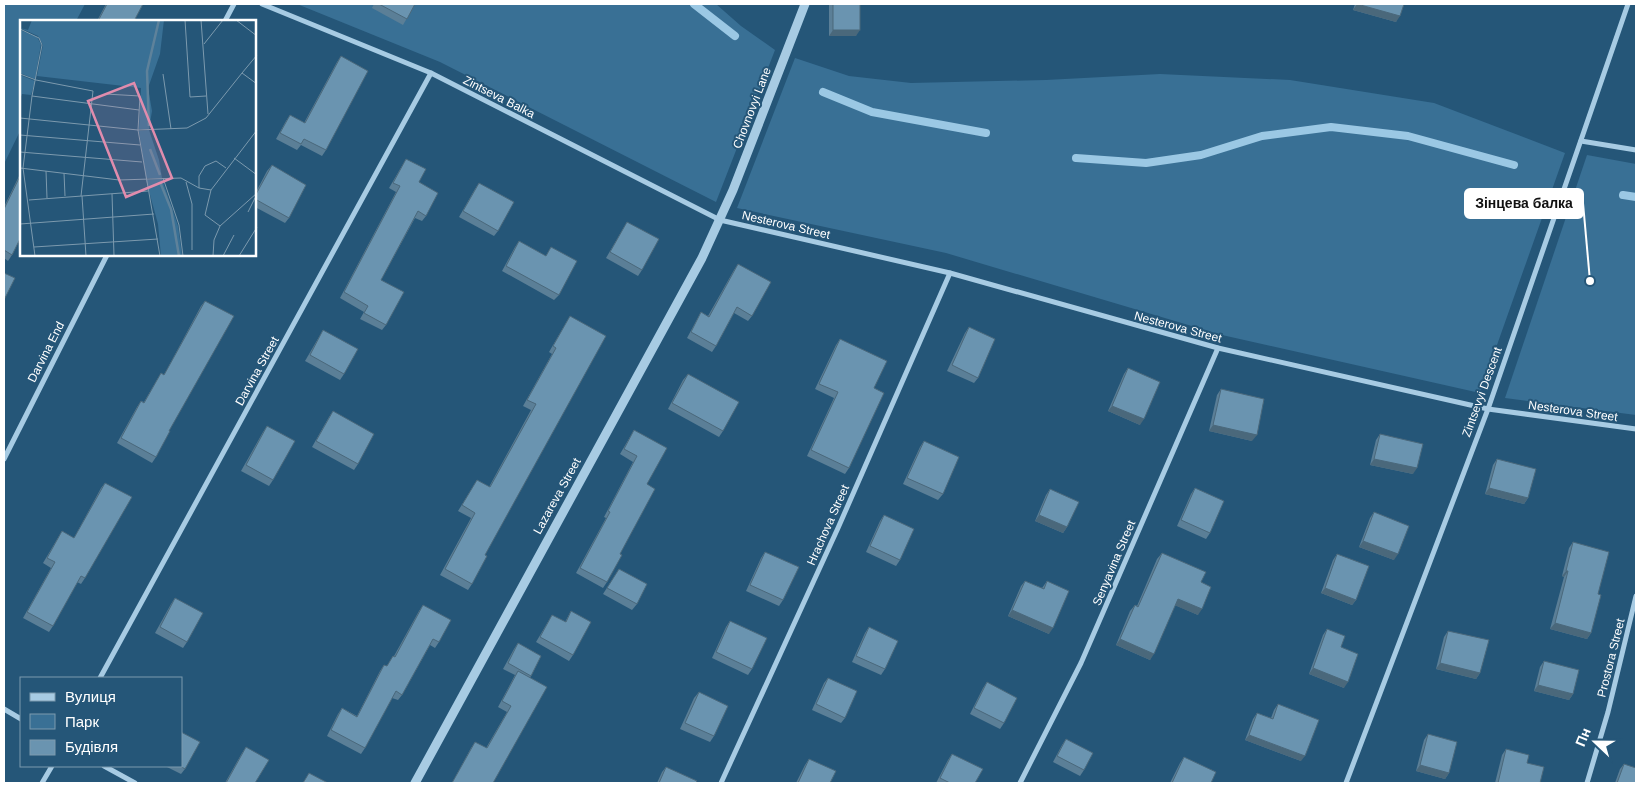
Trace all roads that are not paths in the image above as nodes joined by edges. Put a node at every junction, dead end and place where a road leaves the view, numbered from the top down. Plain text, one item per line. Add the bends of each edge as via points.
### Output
1 (234, 4) edge
2 (262, 4) edge
3 (805, 4) edge
4 (1628, 4) edge
5 (226, 20) edge
6 (432, 73) junction
7 (1581, 141) junction
8 (1636, 150) edge
9 (720, 220) junction
10 (106, 256) edge
11 (950, 273) junction
12 (1218, 348) junction
13 (1488, 409) junction
14 (1636, 429) edge
15 (4, 459) edge
16 (1636, 596) edge
17 (101, 677) edge
18 (4, 709) edge
19 (20, 718) edge
20 (51, 767) edge
21 (106, 767) edge
22 (42, 783) edge
23 (135, 783) edge
24 (415, 783) edge
25 (721, 783) edge
26 (1020, 783) edge
27 (1346, 783) edge
28 (1587, 783) edge

1 - 5 street
2 - 6 street, Zintseva Balka
3 - 9 street, Chovnovyi Lane
4 - 7 street, Zintsevyi Descent
6 - 9 street, Zintseva Balka
6 - 17 street, Darvina Street
7 - 8 street
7 - 13 street, Zintsevyi Descent
9 - 11 street, Nesterova Street
9 - 24 street, Lazareva Street
10 - 15 street, Darvina End
11 - 12 street, Nesterova Street
11 - 25 street, Hrachova Street
12 - 13 street, Nesterova Street
12 - 26 street, Senyavina Street via 1081,663
13 - 14 street, Nesterova Street
13 - 27 street, Zintsevyi Descent
16 - 28 street, Prostora Street
18 - 19 street
20 - 22 street
21 - 23 street

